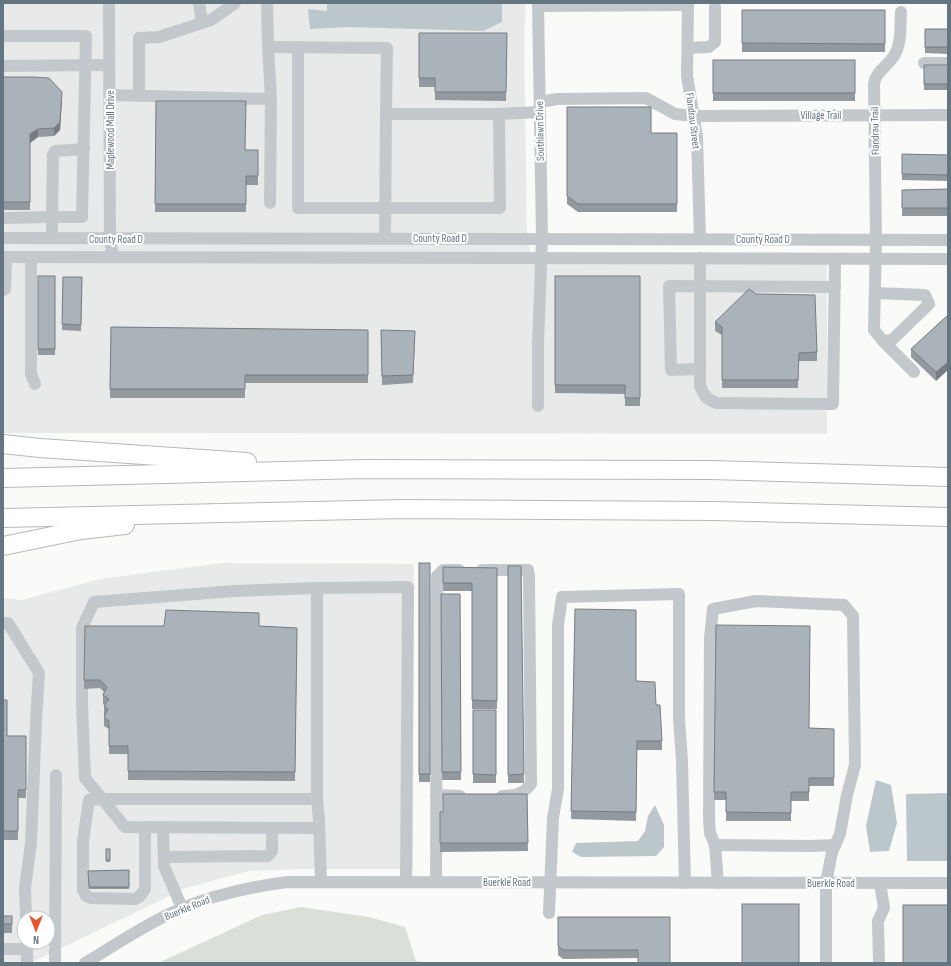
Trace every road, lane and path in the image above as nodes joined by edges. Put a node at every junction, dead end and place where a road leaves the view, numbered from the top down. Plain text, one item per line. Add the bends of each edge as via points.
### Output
1 (109, 3) edge
2 (199, 3) edge
3 (235, 3) edge
4 (267, 3) edge
5 (688, 4) edge
6 (538, 5) edge
7 (716, 7) dead end
8 (901, 12) dead end
9 (202, 23) junction
10 (3, 36) edge
11 (268, 47) junction
12 (298, 47) junction
13 (688, 48) junction
14 (924, 63) edge
15 (948, 63) edge
16 (85, 65) junction
17 (109, 65) junction
18 (3, 66) edge
19 (110, 95) junction
20 (139, 96) junction
21 (271, 99) junction
22 (540, 107) junction
23 (386, 114) junction
24 (499, 114) junction
25 (948, 114) edge
26 (875, 115) junction
27 (693, 116) junction
28 (84, 149) junction
29 (270, 203) dead end
30 (385, 208) junction
31 (3, 218) edge
32 (52, 218) junction
33 (3, 238) edge
34 (52, 238) junction
35 (385, 238) junction
36 (542, 238) junction
37 (110, 239) junction
38 (700, 239) junction
39 (876, 240) junction
40 (948, 240) edge
41 (4, 257) edge
42 (31, 257) junction
43 (113, 257) junction
44 (542, 258) junction
45 (700, 258) junction
46 (835, 259) junction
47 (876, 259) junction
48 (948, 259) edge
49 (700, 285) junction
50 (835, 286) junction
51 (3, 290) edge
52 (875, 293) junction
53 (883, 341) junction
54 (700, 370) junction
55 (914, 372) dead end
56 (35, 384) dead end
57 (538, 406) dead end
58 (3, 444) edge
59 (364, 469) junction
60 (948, 477) edge
61 (3, 478) edge
62 (255, 512) junction
63 (948, 517) edge
64 (3, 518) edge
65 (3, 546) edge
66 (318, 588) junction
67 (3, 623) edge
68 (56, 775) dead end
69 (436, 795) junction
70 (475, 796) edge
71 (491, 796) edge
72 (317, 798) junction
73 (102, 799) junction
74 (145, 827) junction
75 (163, 828) junction
76 (272, 828) junction
77 (319, 828) junction
78 (715, 845) junction
79 (835, 845) junction
80 (164, 857) junction
81 (321, 882) junction
82 (406, 882) junction
83 (436, 882) junction
84 (550, 882) junction
85 (685, 883) junction
86 (718, 883) junction
87 (826, 883) junction
88 (880, 883) junction
89 (948, 883) edge
90 (182, 908) junction
91 (26, 910) edge
92 (549, 913) dead end
93 (16, 947) edge
94 (3, 949) edge
95 (27, 950) edge
96 (27, 963) edge
97 (55, 963) edge
98 (85, 963) edge
99 (826, 963) edge
100 (879, 963) edge

1 - 17 street, Maplewood Mall Drive
2 - 9 street
3 - 9 street via 211,20
4 - 11 street
5 - 6 street
5 - 13 street, Flandrau Street
6 - 22 street, Southlawn Drive
7 - 13 street via 715,42 709,47
8 - 26 street, Flandrau Trail via 899,45 893,58 874,81
9 - 20 street via 159,37 139,38
10 - 16 street via 86,36
11 - 12 street
11 - 21 street
12 - 23 street via 387,48
12 - 30 street via 298,208
13 - 27 street, Flandrau Street via 688,76
14 - 15 street
16 - 17 street
16 - 18 street
16 - 28 street
17 - 19 street, Maplewood Mall Drive
19 - 20 street
19 - 37 street, Maplewood Mall Drive
20 - 21 street
21 - 29 street
22 - 24 street, Village Trail
22 - 27 street, Village Trail via 557,99 646,98 675,114
22 - 36 street, Southlawn Drive
23 - 24 street, Village Trail
23 - 30 street
24 - 30 street via 500,208
25 - 26 street, Village Trail
26 - 27 street, Village Trail
26 - 39 street, Flandrau Trail
27 - 38 street, Flandrau Street via 697,142
28 - 32 street via 55,151
28 - 32 street via 82,217
30 - 35 street
31 - 32 street
32 - 34 street
33 - 34 street, County Road D
34 - 37 street, County Road D
35 - 36 street, County Road D
35 - 37 street, County Road D
36 - 38 street, County Road D
36 - 44 street, Southlawn Drive
37 - 43 street, Maplewood Mall Drive
38 - 39 street, County Road D
39 - 40 street, County Road D
39 - 47 street, Flandrau Trail
41 - 42 street, County Road D
41 - 51 street
42 - 43 street, County Road D
42 - 56 street via 31,374
43 - 44 street, County Road D
44 - 45 street, County Road D
44 - 57 street, Southlawn Drive
45 - 46 street, County Road D
45 - 49 street
46 - 47 street, County Road D
46 - 50 street
47 - 48 street, County Road D
47 - 52 street, Flandrau Trail
49 - 50 street
49 - 54 street
49 - 54 street via 669,286 671,370
50 - 54 street via 833,404 717,403 702,392
52 - 53 street, Flandrau Trail via 874,330
52 - 53 street via 925,295 929,304 892,340
53 - 55 street, Flandrau Trail
58 - 59 highway
59 - 60 highway via 710,470
59 - 61 highway
62 - 63 highway via 404,509 714,511
62 - 64 highway
62 - 65 highway via 81,530
66 - 72 street
66 - 73 street via 234,591 94,602 82,628 85,778
66 - 82 street via 408,587
67 - 91 street via 8,623 39,673
68 - 97 street
69 - 70 street
69 - 71 street via 437,576 443,570 528,570 531,784 526,790 514,796
69 - 83 street
72 - 73 street
72 - 77 street
73 - 74 street via 125,827
73 - 74 street via 89,800 83,841 83,890 86,896 140,896 145,888
74 - 75 street
75 - 76 street
75 - 80 street
76 - 77 street
76 - 80 street via 272,851 268,856
77 - 81 street
78 - 79 street
78 - 79 street via 710,833 709,819 710,638 713,609 756,601 844,605 853,616 855,765 846,795 840,834
78 - 86 street
79 - 87 street
80 - 90 street via 164,866
81 - 82 street, Buerkle Road
81 - 90 street, Buerkle Road via 259,885 231,891
82 - 83 street, Buerkle Road
83 - 84 street, Buerkle Road
84 - 85 street, Buerkle Road
84 - 85 street via 553,818 558,789 558,625 562,597 679,594 679,718
84 - 92 street
85 - 86 street, Buerkle Road
86 - 87 street, Buerkle Road
87 - 88 street, Buerkle Road
87 - 99 street
88 - 89 street, Buerkle Road
88 - 100 street via 884,908 878,921
90 - 98 street, Buerkle Road
93 - 94 street
95 - 96 street

